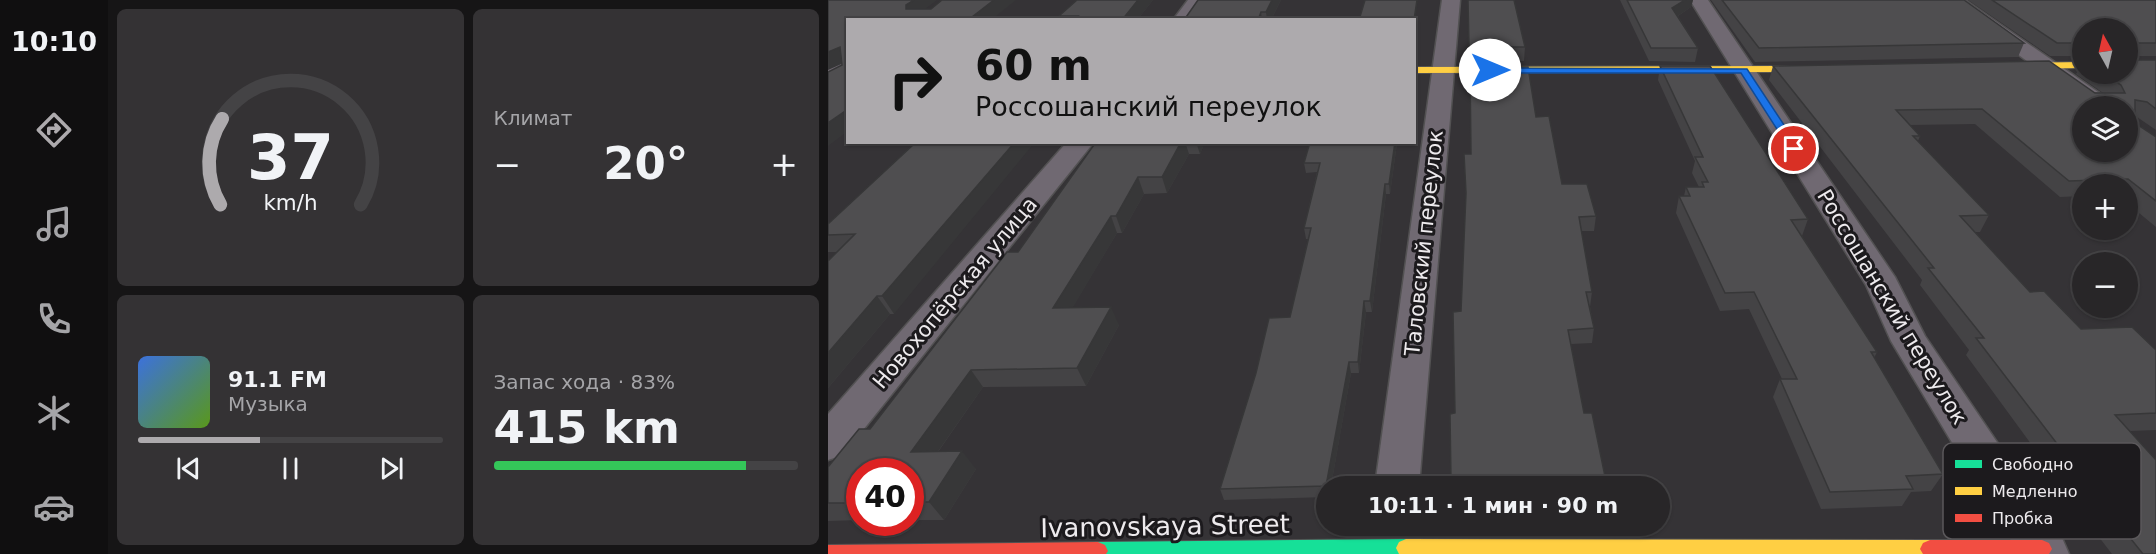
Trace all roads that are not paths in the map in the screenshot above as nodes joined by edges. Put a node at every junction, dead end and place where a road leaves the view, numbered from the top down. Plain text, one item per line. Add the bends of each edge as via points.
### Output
1 (1198, 0) edge
2 (1451, 0) edge
3 (1699, 0) edge
4 (1953, 0) edge
5 (1184, 18) edge
6 (2048, 65) junction
7 (2072, 65) edge
8 (2001, 66) edge
9 (1826, 69) edge
10 (1429, 70) edge
11 (1744, 71) junction
12 (2090, 96) edge
13 (1079, 144) edge
14 (828, 443) edge
15 (1975, 443) edge
16 (1398, 476) edge
17 (2036, 539) edge
18 (1391, 542) edge
19 (2044, 552) edge
20 (828, 554) edge

1 - 5 street
2 - 10 street, Таловский переулок
3 - 11 street, Россошанский переулок
4 - 6 street
6 - 7 street
6 - 8 street
6 - 12 street
9 - 11 street
10 - 11 street
10 - 16 street, Таловский переулок
11 - 15 street, Россошанский переулок via 1882,285 1910,341
13 - 14 street, Новохопёрская улица
17 - 19 street, Россошанский переулок
18 - 19 street, Ivanovskaya Street
18 - 20 street, Ivanovskaya Street

